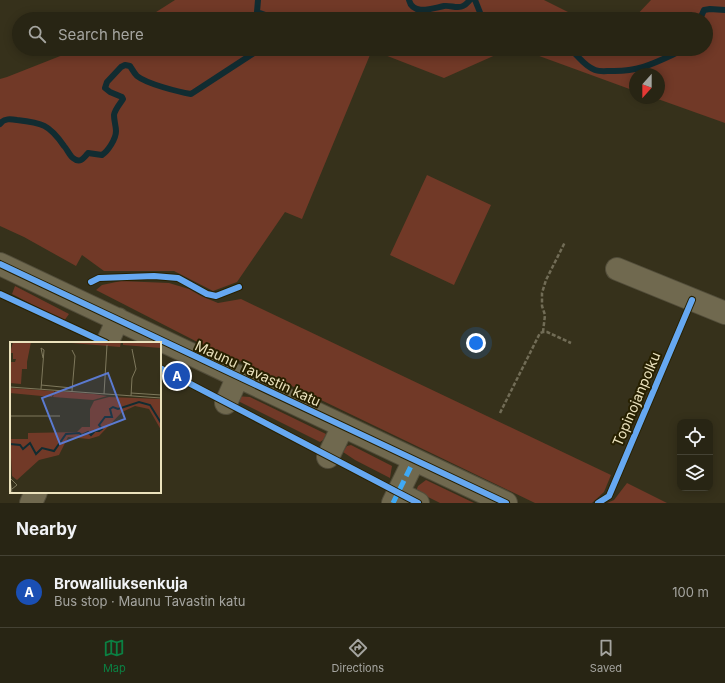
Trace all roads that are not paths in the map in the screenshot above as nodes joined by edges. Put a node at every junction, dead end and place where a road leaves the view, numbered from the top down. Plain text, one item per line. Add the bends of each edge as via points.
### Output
1 (0, 264) edge
2 (617, 269) dead end
3 (725, 313) edge
4 (118, 319) junction
5 (107, 342) edge
6 (238, 376) junction
7 (226, 403) dead end
8 (343, 426) junction
9 (328, 456) dead end
10 (414, 460) junction
11 (36, 493) edge
12 (396, 498) edge
13 (31, 503) edge
14 (418, 503) edge
15 (506, 503) edge

1 - 4 street, Maunu Tavastin katu
2 - 3 street
4 - 5 street
4 - 6 street, Maunu Tavastin katu
6 - 7 street
6 - 8 street, Maunu Tavastin katu
8 - 9 street
8 - 10 street, Maunu Tavastin katu
10 - 12 street
10 - 15 street, Maunu Tavastin katu
11 - 13 street
12 - 14 street

